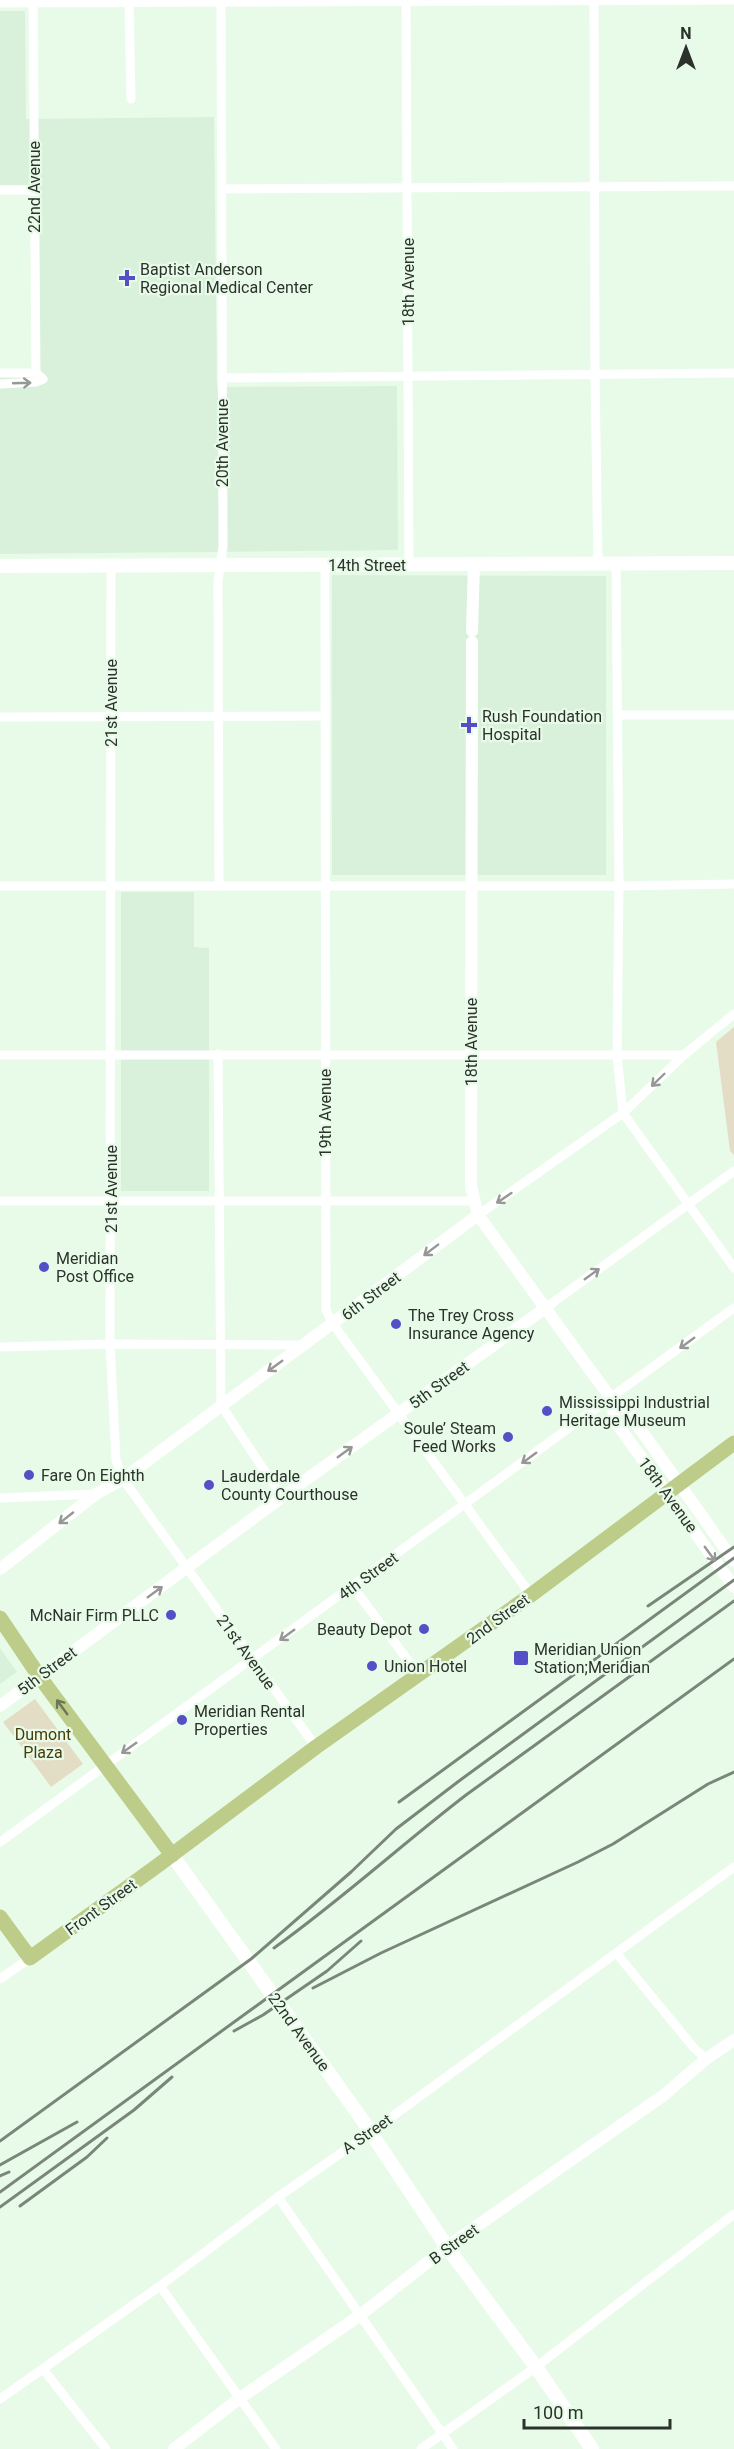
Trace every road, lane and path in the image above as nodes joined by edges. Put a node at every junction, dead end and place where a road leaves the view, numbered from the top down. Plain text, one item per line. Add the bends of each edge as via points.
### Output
1 (734, 0) edge
2 (406, 1) edge
3 (594, 1) edge
4 (33, 2) edge
5 (221, 2) edge
6 (318, 2) edge
7 (0, 3) edge
8 (129, 3) junction
9 (131, 99) dead end
10 (594, 186) junction
11 (734, 186) edge
12 (222, 189) junction
13 (408, 189) junction
14 (0, 190) edge
15 (35, 190) junction
16 (0, 373) edge
17 (595, 373) junction
18 (734, 373) edge
19 (39, 376) junction
20 (408, 376) junction
21 (222, 378) junction
22 (0, 384) edge
23 (734, 563) edge
24 (474, 564) junction
25 (598, 564) junction
26 (616, 564) junction
27 (325, 565) junction
28 (409, 565) junction
29 (0, 566) edge
30 (111, 566) junction
31 (220, 566) junction
32 (618, 715) junction
33 (734, 715) edge
34 (325, 716) junction
35 (0, 717) edge
36 (111, 717) junction
37 (218, 717) junction
38 (734, 884) edge
39 (0, 886) edge
40 (112, 886) junction
41 (219, 886) junction
42 (325, 886) junction
43 (471, 886) junction
44 (619, 886) junction
45 (734, 1014) edge
46 (111, 1054) junction
47 (218, 1054) junction
48 (325, 1054) junction
49 (471, 1054) junction
50 (684, 1054) junction
51 (0, 1055) edge
52 (617, 1055) junction
53 (622, 1113) junction
54 (734, 1171) edge
55 (0, 1201) edge
56 (111, 1201) junction
57 (218, 1201) junction
58 (326, 1201) junction
59 (475, 1201) junction
60 (688, 1204) junction
61 (478, 1215) junction
62 (734, 1268) edge
63 (734, 1308) edge
64 (544, 1309) junction
65 (333, 1324) junction
66 (111, 1344) junction
67 (219, 1344) junction
68 (304, 1345) junction
69 (0, 1347) edge
70 (611, 1398) junction
71 (221, 1405) junction
72 (398, 1414) junction
73 (734, 1443) edge
74 (123, 1479) junction
75 (96, 1494) junction
76 (282, 1497) junction
77 (0, 1498) edge
78 (464, 1504) junction
79 (734, 1562) edge
80 (0, 1569) edge
81 (186, 1570) junction
82 (353, 1587) junction
83 (734, 1587) edge
84 (531, 1595) junction
85 (0, 1618) edge
86 (252, 1660) junction
87 (419, 1675) junction
88 (39, 1676) junction
89 (0, 1706) edge
90 (316, 1747) junction
91 (105, 1765) junction
92 (0, 1842) edge
93 (172, 1855) junction
94 (734, 1867) edge
95 (0, 1917) edge
96 (617, 1954) junction
97 (30, 1958) junction
98 (0, 1979) edge
99 (734, 2040) edge
100 (706, 2059) junction
101 (371, 2132) junction
102 (278, 2197) junction
103 (734, 2214) edge
104 (447, 2247) junction
105 (160, 2286) junction
106 (359, 2316) junction
107 (536, 2367) junction
108 (43, 2369) junction
109 (240, 2398) junction
110 (0, 2399) edge
111 (442, 2435) junction
112 (106, 2449) edge
113 (174, 2449) edge
114 (276, 2449) edge
115 (421, 2449) edge
116 (453, 2449) edge
117 (591, 2449) edge

1 - 3 street
2 - 3 street
2 - 6 street
2 - 13 street, 18th Avenue
3 - 10 street
4 - 7 street
4 - 8 street
4 - 15 street, 22nd Avenue
5 - 6 street
5 - 8 street
5 - 12 street, 20th Avenue
8 - 9 street
10 - 11 street
10 - 13 street
10 - 17 street
12 - 13 street
12 - 21 street, 20th Avenue
13 - 20 street, 18th Avenue
14 - 15 street
15 - 19 street, 22nd Avenue
16 - 19 street
17 - 18 street
17 - 20 street
17 - 25 street
22 -> 19 street via 36,382
20 - 21 street
20 - 28 street, 18th Avenue
21 - 31 street, 20th Avenue
23 - 26 main road, 14th Street
24 - 25 main road, 14th Street
24 - 28 main road, 14th Street
24 - 43 street, 18th Avenue
25 - 26 main road, 14th Street
26 - 32 street
27 - 28 main road, 14th Street
27 - 31 main road, 14th Street
27 - 34 street, 19th Avenue
29 - 30 main road, 14th Street
30 - 31 main road, 14th Street
30 - 36 street, 21st Avenue
31 - 37 street, 20th Avenue
32 - 33 street
32 - 44 street
34 - 37 street
34 - 42 street, 19th Avenue
35 - 36 street
36 - 37 street
36 - 40 street, 21st Avenue
37 - 41 street, 20th Avenue
38 - 44 street
39 - 40 street
40 - 41 street
40 - 46 street, 21st Avenue
41 - 42 street
42 - 43 street
42 - 48 street, 19th Avenue
43 - 44 street
43 - 49 street, 18th Avenue
44 - 52 street
45 - 50 street, 6th Street
46 - 47 street
46 - 51 street
46 - 56 street, 21st Avenue
47 - 48 street
47 - 57 street
48 - 49 street
48 - 58 street, 19th Avenue
49 - 52 street
49 - 59 street, 18th Avenue via 471,1186
50 - 52 street
50 -> 53 street, 6th Street
52 - 53 street
53 - 60 street
53 -> 61 street, 6th Street
54 - 60 street, 5th Street
55 - 56 street
56 - 57 street
56 - 66 street, 21st Avenue
57 - 58 street
57 - 67 street
58 - 59 street
58 - 65 street, 19th Avenue via 326,1310
59 - 61 street, 18th Avenue
60 - 62 street
64 -> 60 street, 5th Street
61 - 64 street, 18th Avenue
61 -> 65 street, 6th Street
63 -> 70 street, 4th Street
64 - 70 street, 18th Avenue
64 - 72 street, 5th Street
65 - 68 street, 6th Street
65 - 72 street, 19th Avenue
66 - 67 street
66 - 69 street
66 - 74 street, 21st Avenue via 116,1460
67 - 68 street
67 - 71 street
68 -> 71 street, 6th Street
70 -> 78 street, 4th Street
70 - 79 street, 18th Avenue via 628,1412
70 -> 83 street, 18th Avenue via 615,1421
71 - 74 street, 6th Street
71 - 76 street
76 -> 72 street, 5th Street
72 - 78 street, 19th Avenue
73 - 84 main road, 2nd Street
74 - 75 street, 6th Street
74 - 81 street, 21st Avenue
75 - 77 street
75 -> 80 street, 6th Street
76 - 81 street, 5th Street
78 - 82 street, 4th Street
78 - 84 street, 19th Avenue
81 - 86 street, 21st Avenue
88 -> 81 street, 5th Street
82 -> 86 street, 4th Street
82 - 87 street
84 - 87 main road, 2nd Street
85 - 88 main road, 22nd Avenue
86 - 90 street, 21st Avenue
86 -> 91 street, 4th Street
87 - 90 main road, 2nd Street
88 - 89 street, 5th Street
91 -> 88 main road, 22nd Avenue
90 - 93 main road, 2nd Street
91 - 92 street, 4th Street
91 - 93 main road, 22nd Avenue
93 - 97 main road, Front Street
93 - 101 main road, 22nd Avenue
94 - 96 street, A Street
95 - 97 main road
96 - 100 street
96 - 101 street, A Street
97 - 98 street
99 - 100 street, B Street
100 - 104 street, B Street via 664,2095
101 - 102 street, A Street
101 - 104 main road, 22nd Avenue
102 - 105 street, A Street
102 - 106 street
103 - 107 street
104 - 106 street, B Street
104 - 107 main road, 22nd Avenue
105 - 108 street, A Street
105 - 109 street
106 - 109 street, B Street
106 - 111 street
107 - 111 street
107 - 117 main road, 22nd Avenue
108 - 110 street, A Street
108 - 112 street
109 - 113 street, B Street
109 - 114 street
111 - 115 street
111 - 116 street

